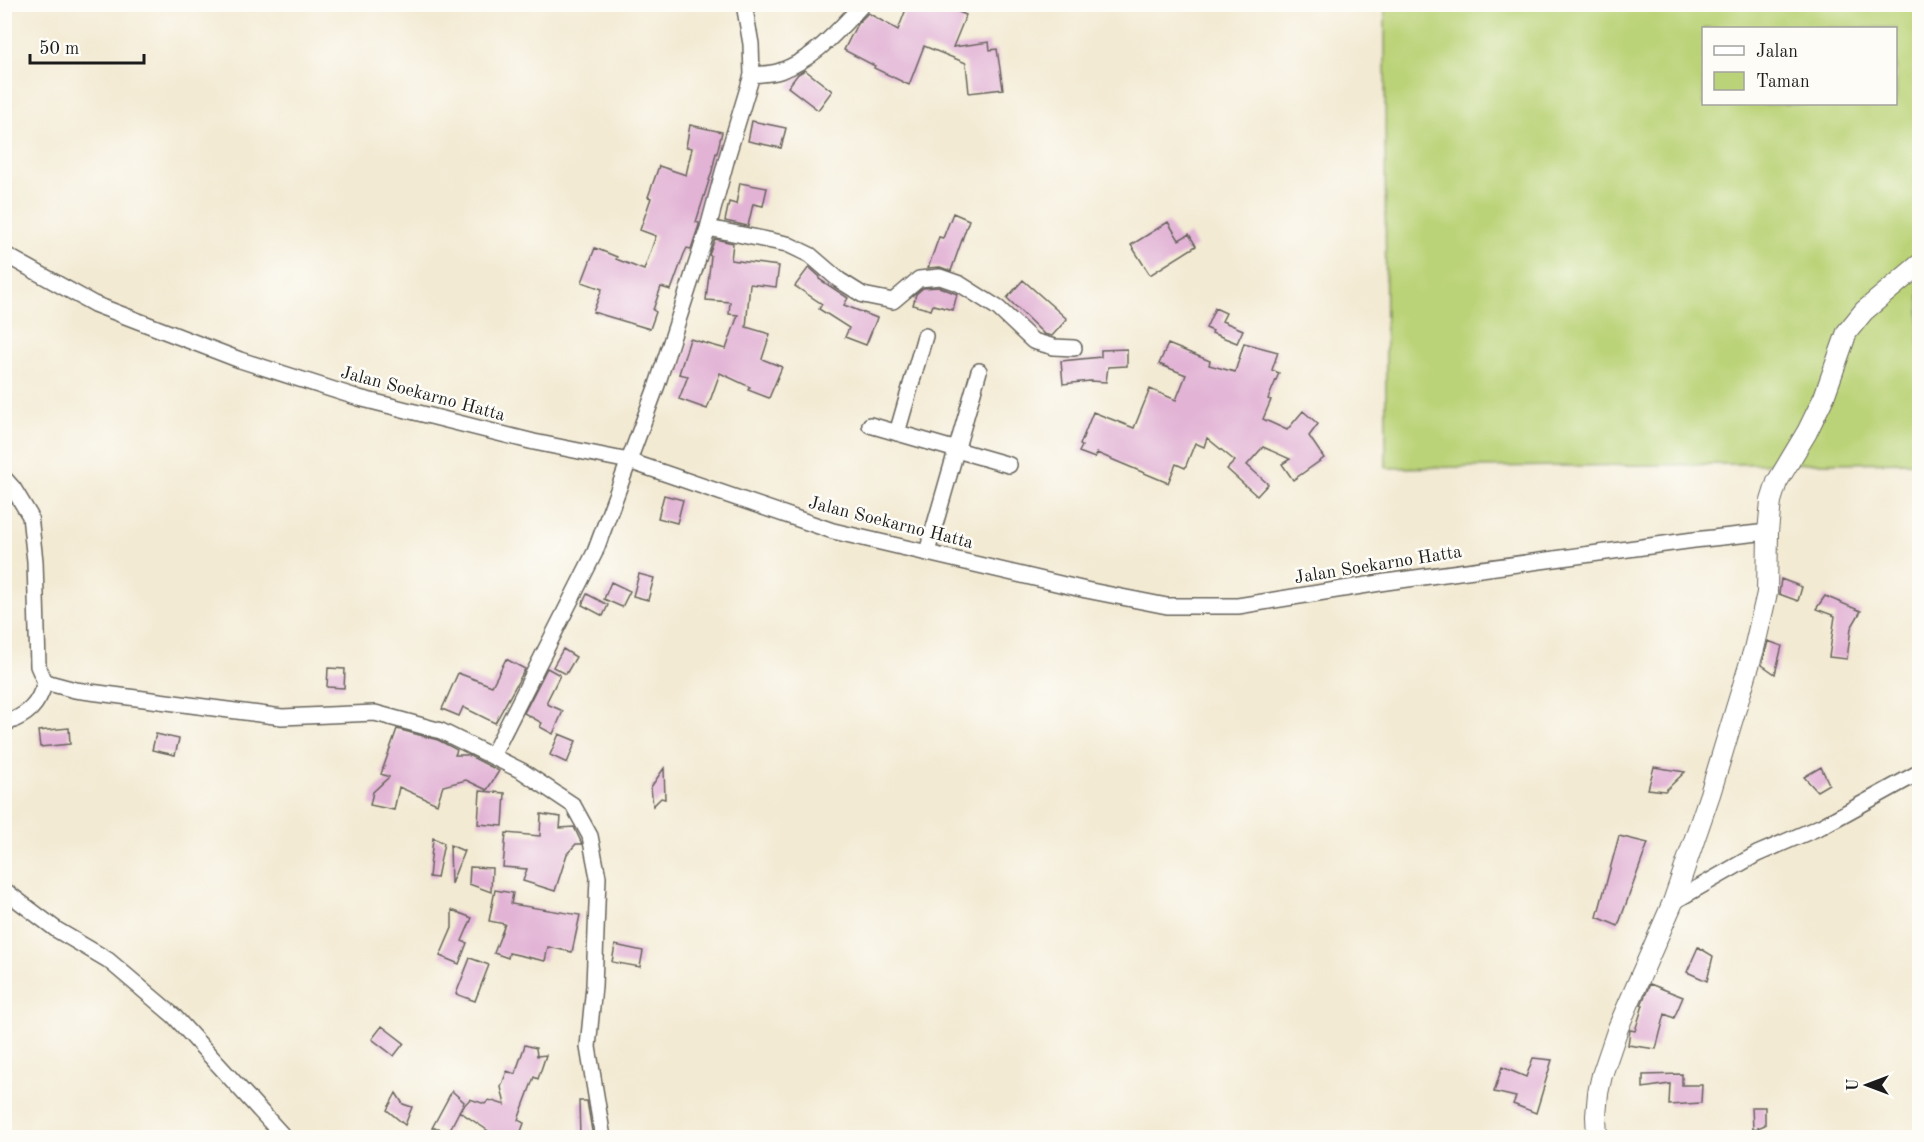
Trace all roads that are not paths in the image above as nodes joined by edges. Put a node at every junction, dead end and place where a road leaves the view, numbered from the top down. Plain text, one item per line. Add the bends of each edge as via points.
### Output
1 (744, 4) edge
2 (863, 4) edge
3 (752, 75) junction
4 (708, 228) junction
5 (4, 254) edge
6 (1920, 264) edge
7 (925, 336) dead end
8 (1074, 348) dead end
9 (979, 371) dead end
10 (870, 425) dead end
11 (897, 433) junction
12 (957, 450) junction
13 (629, 461) junction
14 (1009, 465) dead end
15 (4, 478) edge
16 (1768, 532) junction
17 (927, 552) junction
18 (45, 682) junction
19 (4, 724) edge
20 (492, 756) junction
21 (1920, 772) edge
22 (4, 890) edge
23 (1673, 902) junction
24 (285, 1137) edge
25 (603, 1137) edge
26 (1597, 1137) edge

1 - 3 street
2 - 3 street via 806,60 778,72
3 - 4 street
4 - 8 street via 787,243 810,255 863,296 893,301 919,279 940,277 960,284 998,308 1033,341
4 - 13 street
5 - 13 street, Jalan Soekarno Hatta via 94,304 240,360 359,398 534,442
6 - 16 main road via 1864,311 1847,332 1824,397 1777,482
7 - 11 street
9 - 12 street
10 - 11 street
11 - 12 street
12 - 14 street
12 - 17 street
13 - 17 street, Jalan Soekarno Hatta via 833,531
13 - 20 street via 595,552
15 - 18 street via 30,516 38,666
16 - 17 street, Jalan Soekarno Hatta via 1398,580 1238,606 1167,606
16 - 23 main road via 1767,593 1754,649
18 - 19 street via 34,706 22,717
18 - 20 street via 75,690 282,717 375,713 441,730
20 - 25 street via 573,805 590,836 598,877 588,1047
21 - 23 street via 1822,826 1757,854
22 - 24 street via 57,930 108,960 174,1016
23 - 26 main road via 1602,1074 1596,1105

